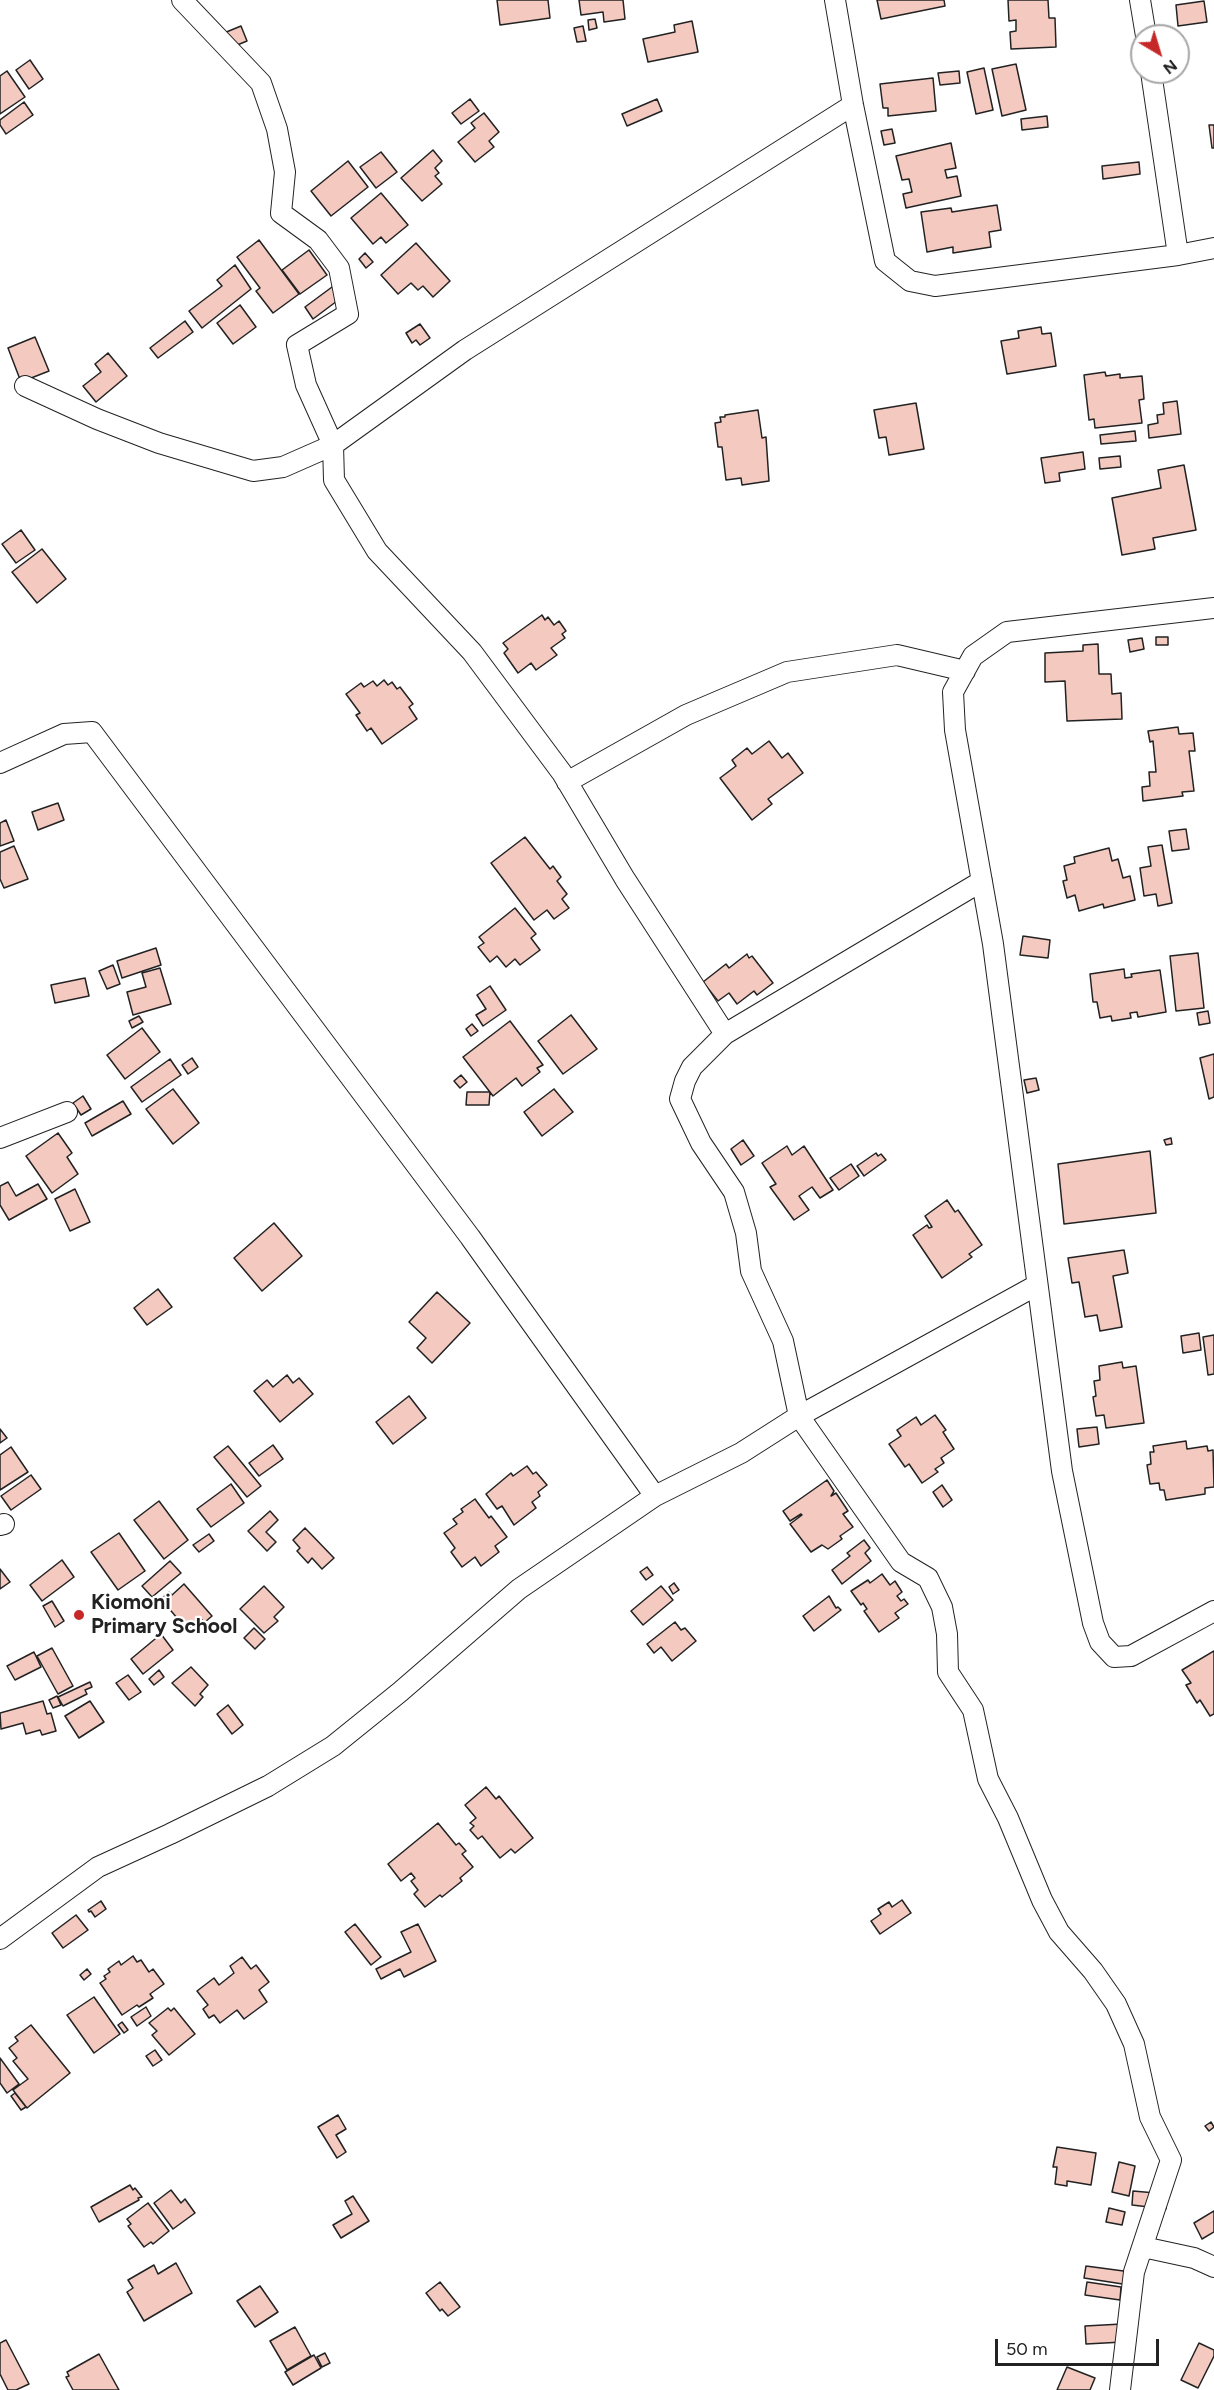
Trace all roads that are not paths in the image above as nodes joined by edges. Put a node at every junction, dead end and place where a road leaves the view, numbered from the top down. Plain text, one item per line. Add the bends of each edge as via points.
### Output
1 (182, 0) edge
2 (835, 0) edge
3 (1140, 0) edge
4 (1144, 24) edge
5 (1153, 84) edge
6 (853, 105) junction
7 (1214, 248) edge
8 (1178, 255) junction
9 (25, 386) dead end
10 (333, 445) junction
11 (1214, 608) edge
12 (965, 671) junction
13 (0, 763) edge
14 (567, 782) junction
15 (982, 881) junction
16 (725, 1034) junction
17 (67, 1112) dead end
18 (0, 1138) edge
19 (1037, 1285) junction
20 (799, 1416) junction
21 (655, 1496) junction
22 (1214, 1611) edge
23 (0, 1939) edge
24 (1143, 2247) junction
25 (1214, 2267) edge
26 (1120, 2390) edge

1 - 10 street via 261,83 285,171 280,213 318,240 339,268 348,314 297,345 306,385
2 - 6 street
3 - 4 street
5 - 8 street
6 - 8 street via 885,261 910,281 935,286
6 - 10 street via 465,350
7 - 8 street
9 - 10 street via 159,443 253,471 283,466
10 - 14 street via 334,480 377,551 471,652
11 - 12 street via 1007,632 973,656
12 - 14 street via 897,655 787,672 686,715
12 - 15 street via 953,692 955,730
13 - 21 street via 64,734 92,732 470,1237
14 - 16 street
15 - 16 street
15 - 19 street
16 - 20 street via 692,1067 680,1100 701,1143 734,1192 746,1233 751,1271 783,1341
17 - 18 street
19 - 20 street
19 - 22 street via 1062,1471 1100,1642 1114,1657 1131,1656
20 - 21 street via 741,1453
20 - 24 street via 901,1562 928,1578 942,1606 948,1672 973,1710 988,1779 1059,1932 1116,2004 1134,2044 1150,2117 1171,2160
21 - 23 street via 519,1589 333,1746 268,1786 98,1867
24 - 25 street via 1194,2258
24 - 26 street via 1134,2272

